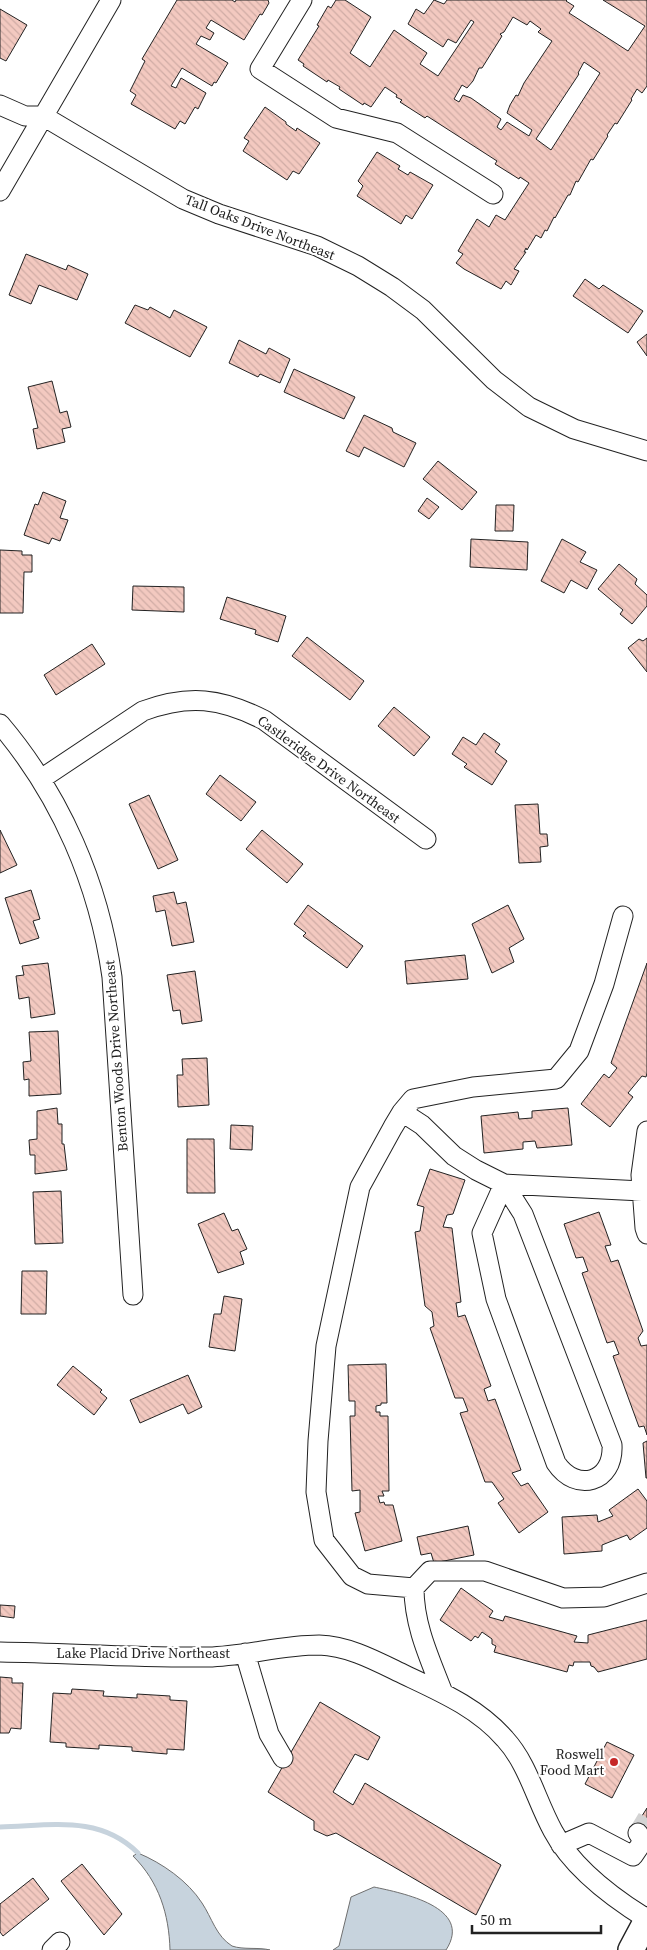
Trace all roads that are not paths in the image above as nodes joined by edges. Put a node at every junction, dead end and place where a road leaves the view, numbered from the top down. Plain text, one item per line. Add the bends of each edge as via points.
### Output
1 (110, 0) edge
2 (302, 0) edge
3 (0, 105) edge
4 (44, 116) junction
5 (0, 191) edge
6 (493, 194) dead end
7 (647, 451) edge
8 (0, 724) edge
9 (41, 780) junction
10 (426, 839) dead end
11 (624, 916) dead end
12 (402, 1112) junction
13 (647, 1131) edge
14 (504, 1184) junction
15 (642, 1191) junction
16 (647, 1234) edge
17 (133, 1295) dead end
18 (647, 1583) edge
19 (414, 1588) junction
20 (0, 1652) edge
21 (245, 1653) junction
22 (443, 1693) junction
23 (283, 1758) dead end
24 (561, 1845) junction
25 (642, 1847) edge
26 (647, 1919) edge
27 (631, 1950) edge

1 - 4 street
2 - 6 street via 260,69 336,118 397,133
3 - 4 street via 25,116
4 - 5 street
4 - 7 street, Tall Oaks Drive Northeast via 183,199 317,246 358,266 423,310 494,380 529,407 574,429
8 - 9 street, Benton Woods Drive Northeast
9 - 10 street, Castleridge Drive Northeast via 143,711 179,701 214,701 240,708 264,720
9 - 17 street, Benton Woods Drive Northeast via 65,821 85,866 109,953
11 - 12 street via 580,1051 556,1079 473,1087 414,1099
12 - 14 street via 422,1125 454,1156
12 - 19 street via 360,1187 326,1346 316,1492 324,1540 352,1576 368,1584
13 - 15 street
14 - 14 street via 523,1214 612,1446 610,1464 597,1478 587,1481 568,1477 556,1462 496,1299 482,1233
14 - 15 street
15 - 16 street
18 - 19 street via 604,1597 563,1598 485,1571 430,1571
19 - 22 street via 419,1629
20 - 21 street, Lake Placid Drive Northeast via 209,1657
21 - 22 street, Lake Placid Drive Northeast via 319,1645 343,1648
21 - 23 street via 269,1734
22 - 24 street, Lake Placid Drive Northeast via 491,1724 507,1740 521,1761
24 - 25 street via 589,1833
24 - 26 street, Lake Placid Drive Northeast via 618,1901
26 - 27 main road

